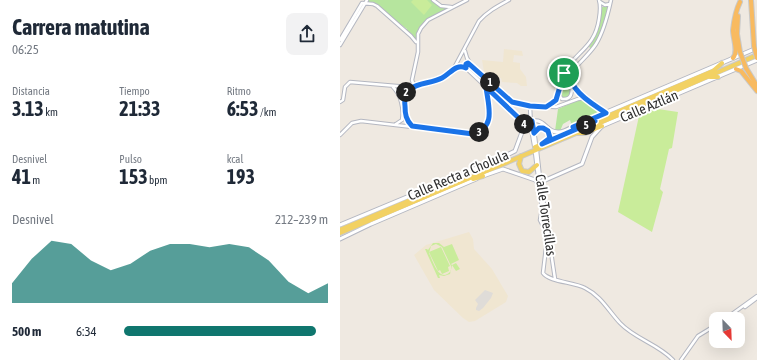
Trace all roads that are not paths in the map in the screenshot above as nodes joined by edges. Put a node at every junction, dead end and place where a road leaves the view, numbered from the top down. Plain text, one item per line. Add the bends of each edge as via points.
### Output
1 (367, 0) edge
2 (432, 0) edge
3 (466, 0) edge
4 (509, 0) edge
5 (751, 0) edge
6 (600, 1) edge
7 (740, 1) edge
8 (611, 2) edge
9 (363, 4) junction
10 (452, 8) junction
11 (340, 40) edge
12 (417, 43) junction
13 (340, 45) edge
14 (756, 47) edge
15 (465, 49) junction
16 (757, 57) edge
17 (733, 58) junction
18 (470, 63) junction
19 (722, 63) junction
20 (454, 68) junction
21 (466, 68) junction
22 (736, 69) junction
23 (713, 71) junction
24 (564, 73) junction
25 (707, 77) junction
26 (718, 77) junction
27 (572, 78) junction
28 (572, 82) junction
29 (393, 86) junction
30 (418, 86) junction
31 (757, 86) edge
32 (414, 87) junction
33 (486, 87) junction
34 (398, 91) junction
35 (757, 91) edge
36 (406, 93) junction
37 (558, 94) junction
38 (650, 94) junction
39 (658, 95) junction
40 (586, 98) junction
41 (340, 102) edge
42 (530, 106) junction
43 (639, 106) junction
44 (546, 107) junction
45 (606, 113) junction
46 (632, 114) junction
47 (532, 119) junction
48 (595, 121) junction
49 (525, 124) junction
50 (395, 125) junction
51 (412, 126) junction
52 (602, 126) junction
53 (573, 127) junction
54 (531, 128) junction
55 (534, 133) junction
56 (576, 133) junction
57 (340, 134) edge
58 (538, 147) junction
59 (521, 156) junction
60 (497, 160) junction
61 (537, 165) junction
62 (482, 170) junction
63 (483, 176) junction
64 (447, 180) junction
65 (460, 181) junction
66 (539, 183) junction
67 (446, 188) junction
68 (436, 196) junction
69 (409, 204) junction
70 (416, 205) junction
71 (372, 212) junction
72 (381, 213) junction
73 (540, 219) junction
74 (546, 219) junction
75 (340, 225) edge
76 (547, 226) junction
77 (543, 228) junction
78 (340, 230) edge
79 (340, 233) edge
80 (340, 239) edge
81 (555, 279) junction
82 (757, 297) edge
83 (735, 312) edge
84 (737, 312) edge
85 (709, 330) edge
86 (672, 360) edge
87 (682, 360) edge

1 - 9 street
2 - 10 street via 441,6
3 - 10 street
4 - 15 street via 485,14
5 - 14 highway
6 - 8 street via 605,5
6 - 24 street via 598,26 593,39
7 - 17 highway via 734,25 736,53
7 - 31 highway, bridge via 737,34 740,52
8 - 27 street via 596,44 575,69
9 - 11 street
9 - 12 street via 377,6
9 - 13 street
10 - 12 street via 428,20 418,34
12 - 30 street via 418,52 412,80
14 - 16 highway, bridge
14 - 17 main road
15 - 18 street via 465,55
15 - 20 street
16 - 22 main road, Calle Aztlán
16 - 23 main road, Calle Recta a Cholula
16 - 25 main road via 744,60
17 - 19 main road
18 - 21 street via 467,63
18 - 42 street via 512,102
19 - 23 main road
19 - 38 main road
20 - 21 street
20 - 30 street via 440,79
21 - 33 street
22 - 26 main road, Calle Aztlán
22 - 35 highway via 741,71
23 - 39 main road, Calle Recta a Cholula
24 - 27 street via 569,73
24 - 37 street
25 - 26 main road
25 - 43 main road
26 - 46 main road, Calle Aztlán
27 - 28 street
28 - 37 street via 571,97 563,100
28 - 40 street
29 - 32 street
29 - 34 street
29 - 41 street via 350,82 345,87
30 - 32 street
32 - 36 street
33 - 49 street
33 - 51 street via 489,120 481,131 473,134
34 - 36 street
34 - 50 street via 403,118
36 - 51 street via 406,116
37 - 44 street via 556,100
38 - 39 main road
38 - 45 main road
39 - 48 main road, Calle Recta a Cholula
40 - 44 street via 556,107
40 - 45 street
42 - 44 street
42 - 47 street
43 - 46 main road
43 - 56 main road
45 - 53 main road
46 - 52 main road, Calle Aztlán
47 - 49 main road
47 - 53 main road via 558,133
47 - 54 street, Calle Torrecillas
47 - 55 street, Calle Torrecillas
48 - 53 main road
48 - 58 main road, Calle Recta a Cholula
49 - 54 main road
49 - 60 main road, Calle Recta a Cholula via 517,148
50 - 51 street
50 - 57 street via 358,121
52 - 56 main road via 584,133
52 - 66 main road, Calle Aztlán via 592,137 582,164
54 - 58 street, Calle Torrecillas
55 - 58 street, Calle Torrecillas
55 - 58 main road via 539,128 548,131 550,138
56 - 58 main road
58 - 59 main road, Calle Recta a Cholula
58 - 61 street, Calle Torrecillas
58 - 62 main road, Calle Recta a Cholula
58 - 66 street, Calle Torrecillas
59 - 61 main road via 519,164 522,171 529,172
59 - 65 main road, Calle Recta a Cholula
60 - 62 main road
60 - 64 main road, Calle Recta a Cholula
61 - 66 street, Calle Torrecillas
62 - 65 main road, Calle Recta a Cholula
63 - 65 main road
63 - 66 main road via 503,169
63 - 68 main road
64 - 65 main road
64 - 71 main road, Calle Recta a Cholula
65 - 67 main road, Calle Recta a Cholula
65 - 72 main road, Calle Recta a Cholula
66 - 73 street, Calle Torrecillas via 542,209
66 - 74 street, Calle Torrecillas
67 - 68 main road
67 - 69 main road, Calle Recta a Cholula
68 - 70 main road
69 - 70 main road
69 - 79 main road, Calle Recta a Cholula
70 - 80 main road
71 - 72 main road
71 - 75 main road, Calle Recta a Cholula
72 - 78 main road, Calle Recta a Cholula
73 - 74 street
73 - 77 street, Calle Torrecillas
74 - 76 street, Calle Torrecillas
76 - 77 street
76 - 81 street, Calle Torrecillas
77 - 81 street, Calle Torrecillas via 547,239 543,273 548,278
81 - 86 street via 587,288 602,300 620,323 656,346
82 - 83 street
82 - 84 street
85 - 87 street via 699,337

